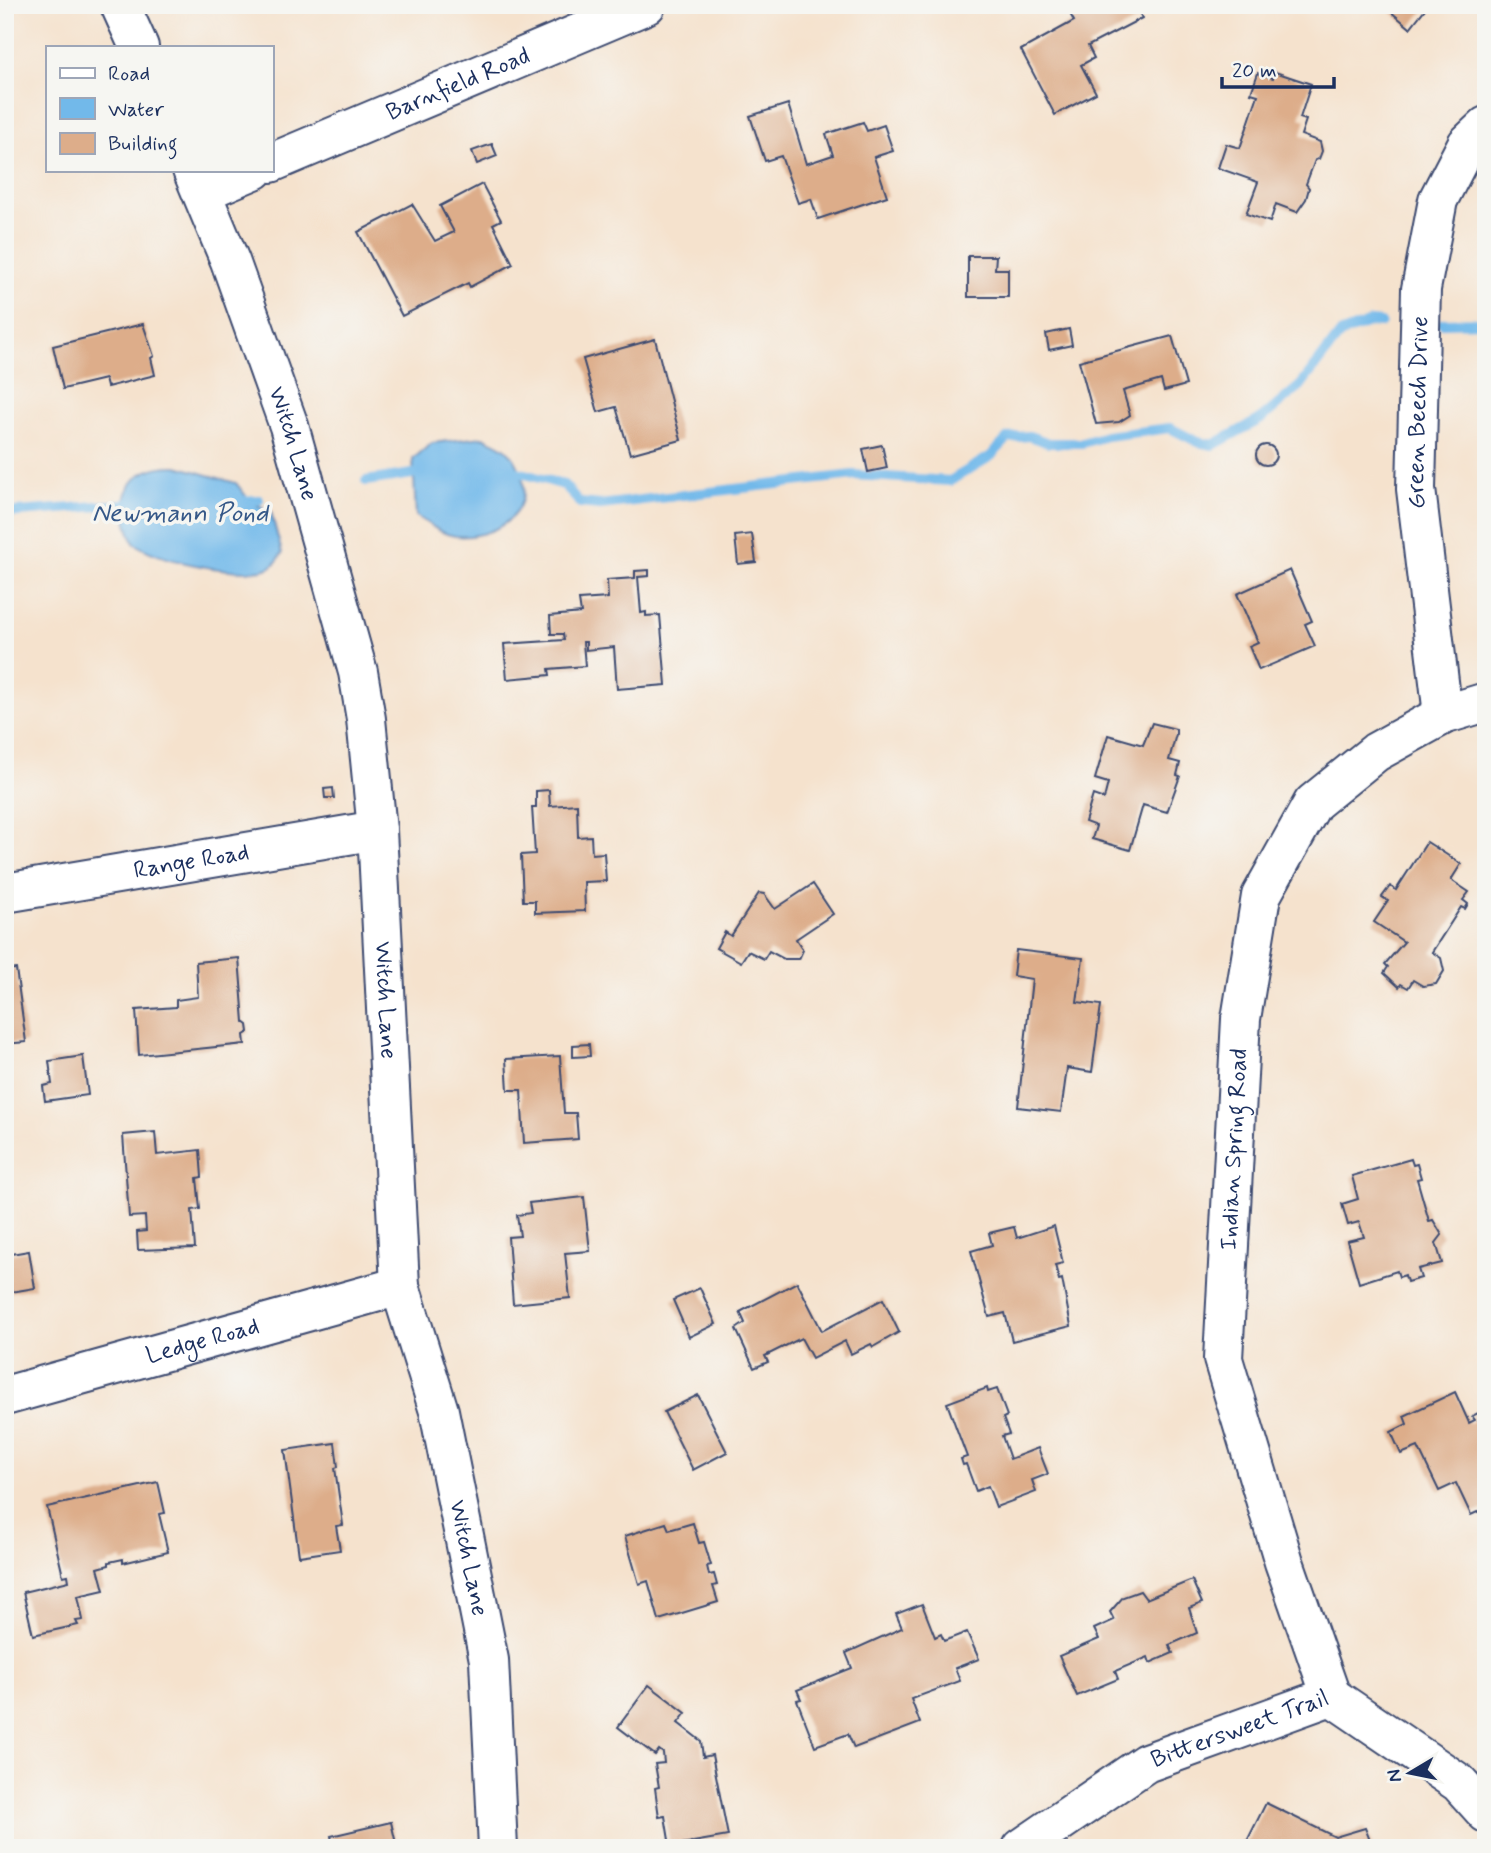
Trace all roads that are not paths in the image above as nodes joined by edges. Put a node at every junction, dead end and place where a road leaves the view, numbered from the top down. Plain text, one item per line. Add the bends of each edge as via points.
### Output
1 (120, 5) edge
2 (646, 5) edge
3 (138, 46) edge
4 (1486, 125) edge
5 (273, 162) edge
6 (244, 172) edge
7 (197, 181) edge
8 (1486, 702) edge
9 (1443, 715) junction
10 (377, 830) junction
11 (5, 892) edge
12 (400, 1286) junction
13 (5, 1396) edge
14 (1331, 1696) junction
15 (1486, 1813) edge
16 (498, 1848) edge
17 (1022, 1848) edge

1 - 3 street
2 - 5 street, Barnfield Road
4 - 9 street, Green Beech Drive via 1467,144 1438,200 1421,289 1416,489
6 - 7 street
7 - 10 street, Witch Lane via 289,426 347,626 366,719
8 - 9 street, Indian Spring Road
9 - 14 street, Indian Spring Road via 1376,752 1313,803 1261,896 1241,1019 1223,1359 1284,1562
10 - 11 street, Range Road
10 - 12 street, Witch Lane
12 - 13 street, Ledge Road
12 - 16 street, Witch Lane via 439,1411 489,1660
14 - 15 street, Bittersweet Trail via 1459,1783
14 - 17 street, Bittersweet Trail via 1146,1763

